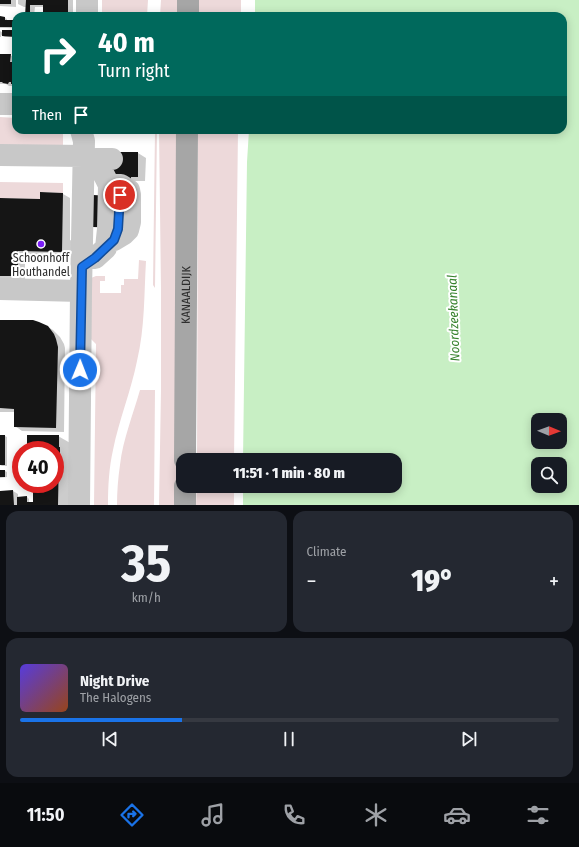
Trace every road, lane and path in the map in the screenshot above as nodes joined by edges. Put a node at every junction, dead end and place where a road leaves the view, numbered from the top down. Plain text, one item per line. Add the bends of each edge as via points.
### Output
1 (87, 0) edge
2 (188, 0) edge
3 (87, 12) edge
4 (188, 12) edge
5 (0, 104) edge
6 (12, 104) edge
7 (187, 134) edge
8 (91, 146) edge
9 (0, 155) edge
10 (99, 253) junction
11 (0, 289) edge
12 (81, 291) junction
13 (185, 453) edge
14 (185, 493) edge
15 (79, 505) edge
16 (185, 505) edge

1 - 3 street
2 - 4 main road
5 - 6 street
7 - 13 main road, KANAALDIJK
8 - 9 street
8 - 10 street
8 - 10 street via 109,185 108,229
10 - 12 street
11 - 12 street
12 - 15 street
14 - 16 main road

